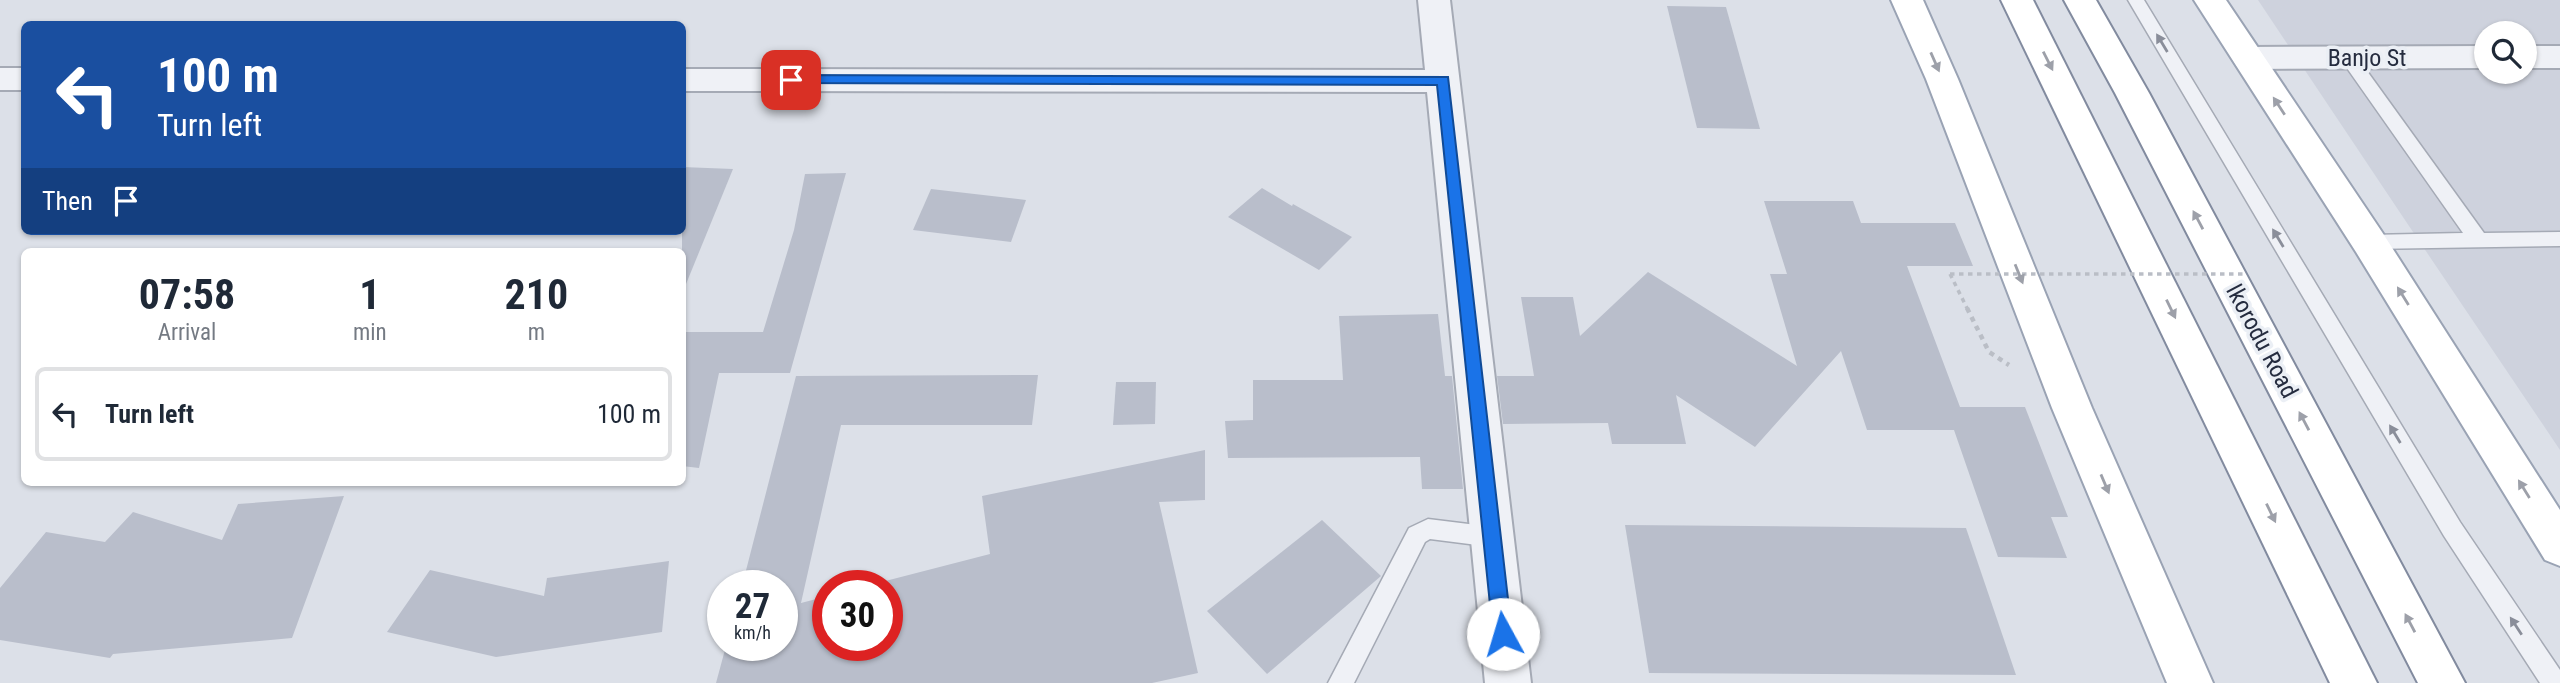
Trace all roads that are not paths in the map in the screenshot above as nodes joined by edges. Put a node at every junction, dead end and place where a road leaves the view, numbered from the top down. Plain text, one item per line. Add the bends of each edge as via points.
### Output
1 (1434, 0) edge
2 (1907, 0) edge
3 (2017, 0) edge
4 (2080, 0) edge
5 (2137, 0) edge
6 (2210, 0) edge
7 (2348, 57) junction
8 (2474, 57) edge
9 (2248, 58) junction
10 (0, 79) edge
11 (21, 79) edge
12 (686, 80) edge
13 (1443, 81) junction
14 (2560, 239) edge
15 (2478, 240) junction
16 (2369, 242) junction
17 (1493, 537) junction
18 (2560, 547) edge
19 (1341, 683) edge
20 (1508, 683) edge
21 (2190, 683) edge
22 (2354, 683) edge
23 (2442, 683) edge
24 (2554, 683) edge

1 - 13 street
2 -> 21 main road via 2072,408
3 -> 22 main road
23 -> 4 main road, Ikorodu Road
24 -> 5 lane via 2452,529
6 - 9 main road
7 - 8 street, Banjo St
7 - 9 street, Banjo St
7 - 15 lane
16 -> 9 main road
10 - 11 street
12 - 13 street
13 - 17 street
14 - 15 lane
15 - 16 lane
18 -> 16 main road
17 - 19 lane via 1428,529 1417,535
17 - 20 street

